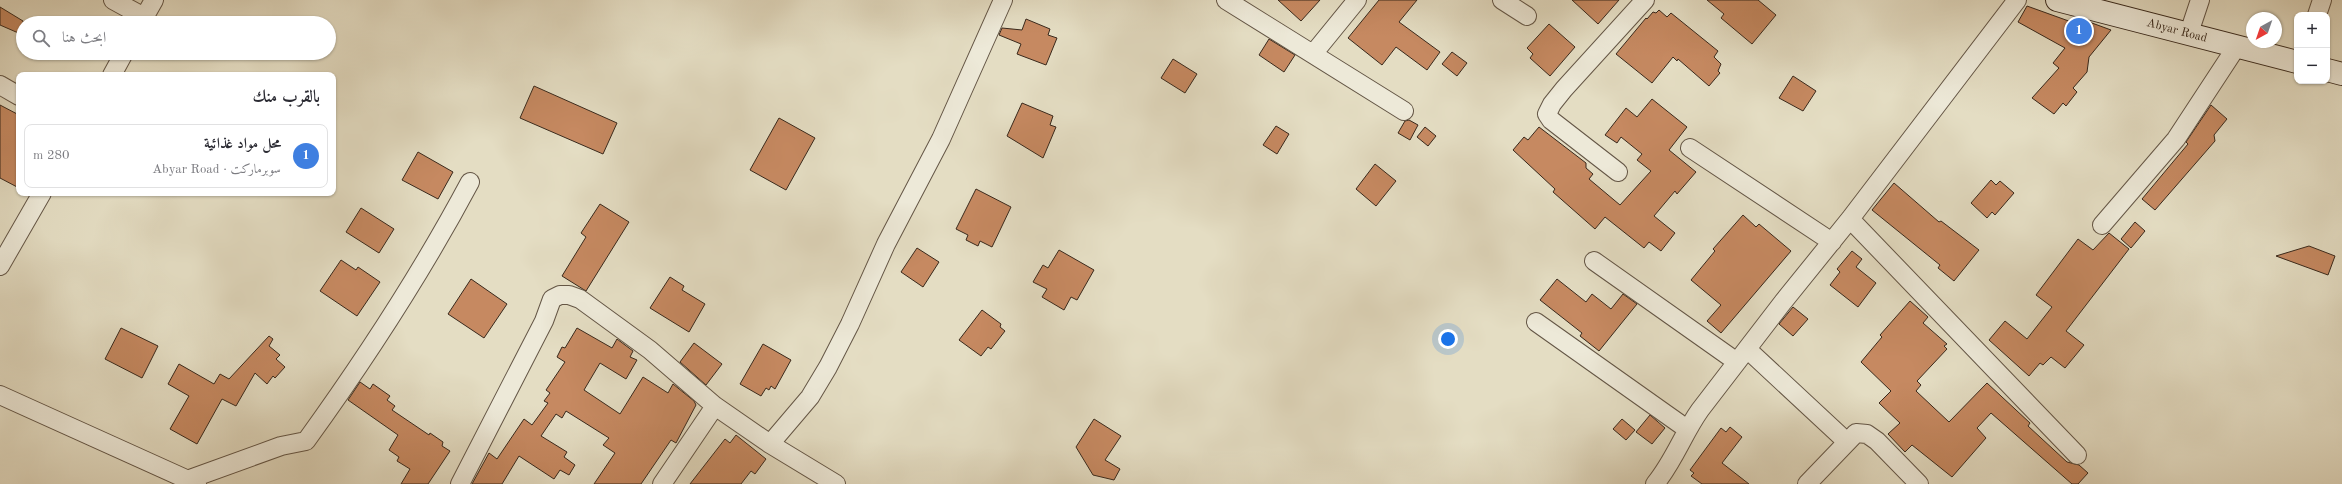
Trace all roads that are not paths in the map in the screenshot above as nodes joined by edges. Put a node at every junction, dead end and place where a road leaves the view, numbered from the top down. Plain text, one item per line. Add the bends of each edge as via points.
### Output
1 (113, 0) edge
2 (154, 0) edge
3 (1002, 0) edge
4 (1226, 0) edge
5 (1357, 0) edge
6 (1502, 0) edge
7 (1645, 0) edge
8 (2017, 0) edge
9 (2057, 0) edge
10 (2200, 0) edge
11 (2322, 0) edge
12 (2098, 4) edge
13 (2318, 12) edge
14 (136, 16) edge
15 (144, 16) edge
16 (1527, 16) dead end
17 (2189, 33) junction
18 (2237, 46) junction
19 (1313, 54) junction
20 (120, 60) edge
21 (2294, 61) edge
22 (2330, 71) edge
23 (114, 72) edge
24 (2342, 74) edge
25 (0, 85) edge
26 (16, 94) edge
27 (1404, 111) dead end
28 (1690, 148) dead end
29 (1618, 172) dead end
30 (470, 182) dead end
31 (40, 196) edge
32 (1850, 219) junction
33 (2102, 225) dead end
34 (1832, 242) junction
35 (1594, 261) dead end
36 (0, 266) edge
37 (1536, 322) dead end
38 (1742, 356) junction
39 (0, 395) edge
40 (716, 406) junction
41 (1687, 429) junction
42 (1847, 442) junction
43 (770, 444) junction
44 (2077, 455) dead end
45 (194, 482) edge
46 (460, 484) edge
47 (662, 484) edge
48 (836, 484) edge
49 (1655, 484) edge
50 (1807, 484) edge
51 (1919, 484) edge

1 - 14 street
2 - 15 street
3 - 43 street via 941,139 886,244 831,361 810,397
4 - 19 street
5 - 19 street
6 - 16 street
7 - 29 street via 1564,89 1547,114 1551,120
8 - 32 street
9 - 12 main road, Abyar Road
10 - 17 street
11 - 13 street
12 - 17 main road, Abyar Road
17 - 18 main road, Abyar Road
18 - 21 main road, Abyar Road
18 - 33 street via 2176,139
19 - 27 street
20 - 23 street
22 - 24 main road
25 - 26 street
28 - 34 street
30 - 45 street via 443,233 404,296 306,441 281,446
31 - 36 street
32 - 34 street
32 - 44 street
34 - 38 street
35 - 38 street
37 - 41 street
38 - 41 street
38 - 42 street
39 - 45 street
40 - 43 street
40 - 46 street via 650,350 588,304 569,295 560,295 552,299 544,321
40 - 47 street
41 - 49 street via 1669,467
42 - 50 street
42 - 51 street via 1856,433 1867,434
43 - 48 street

